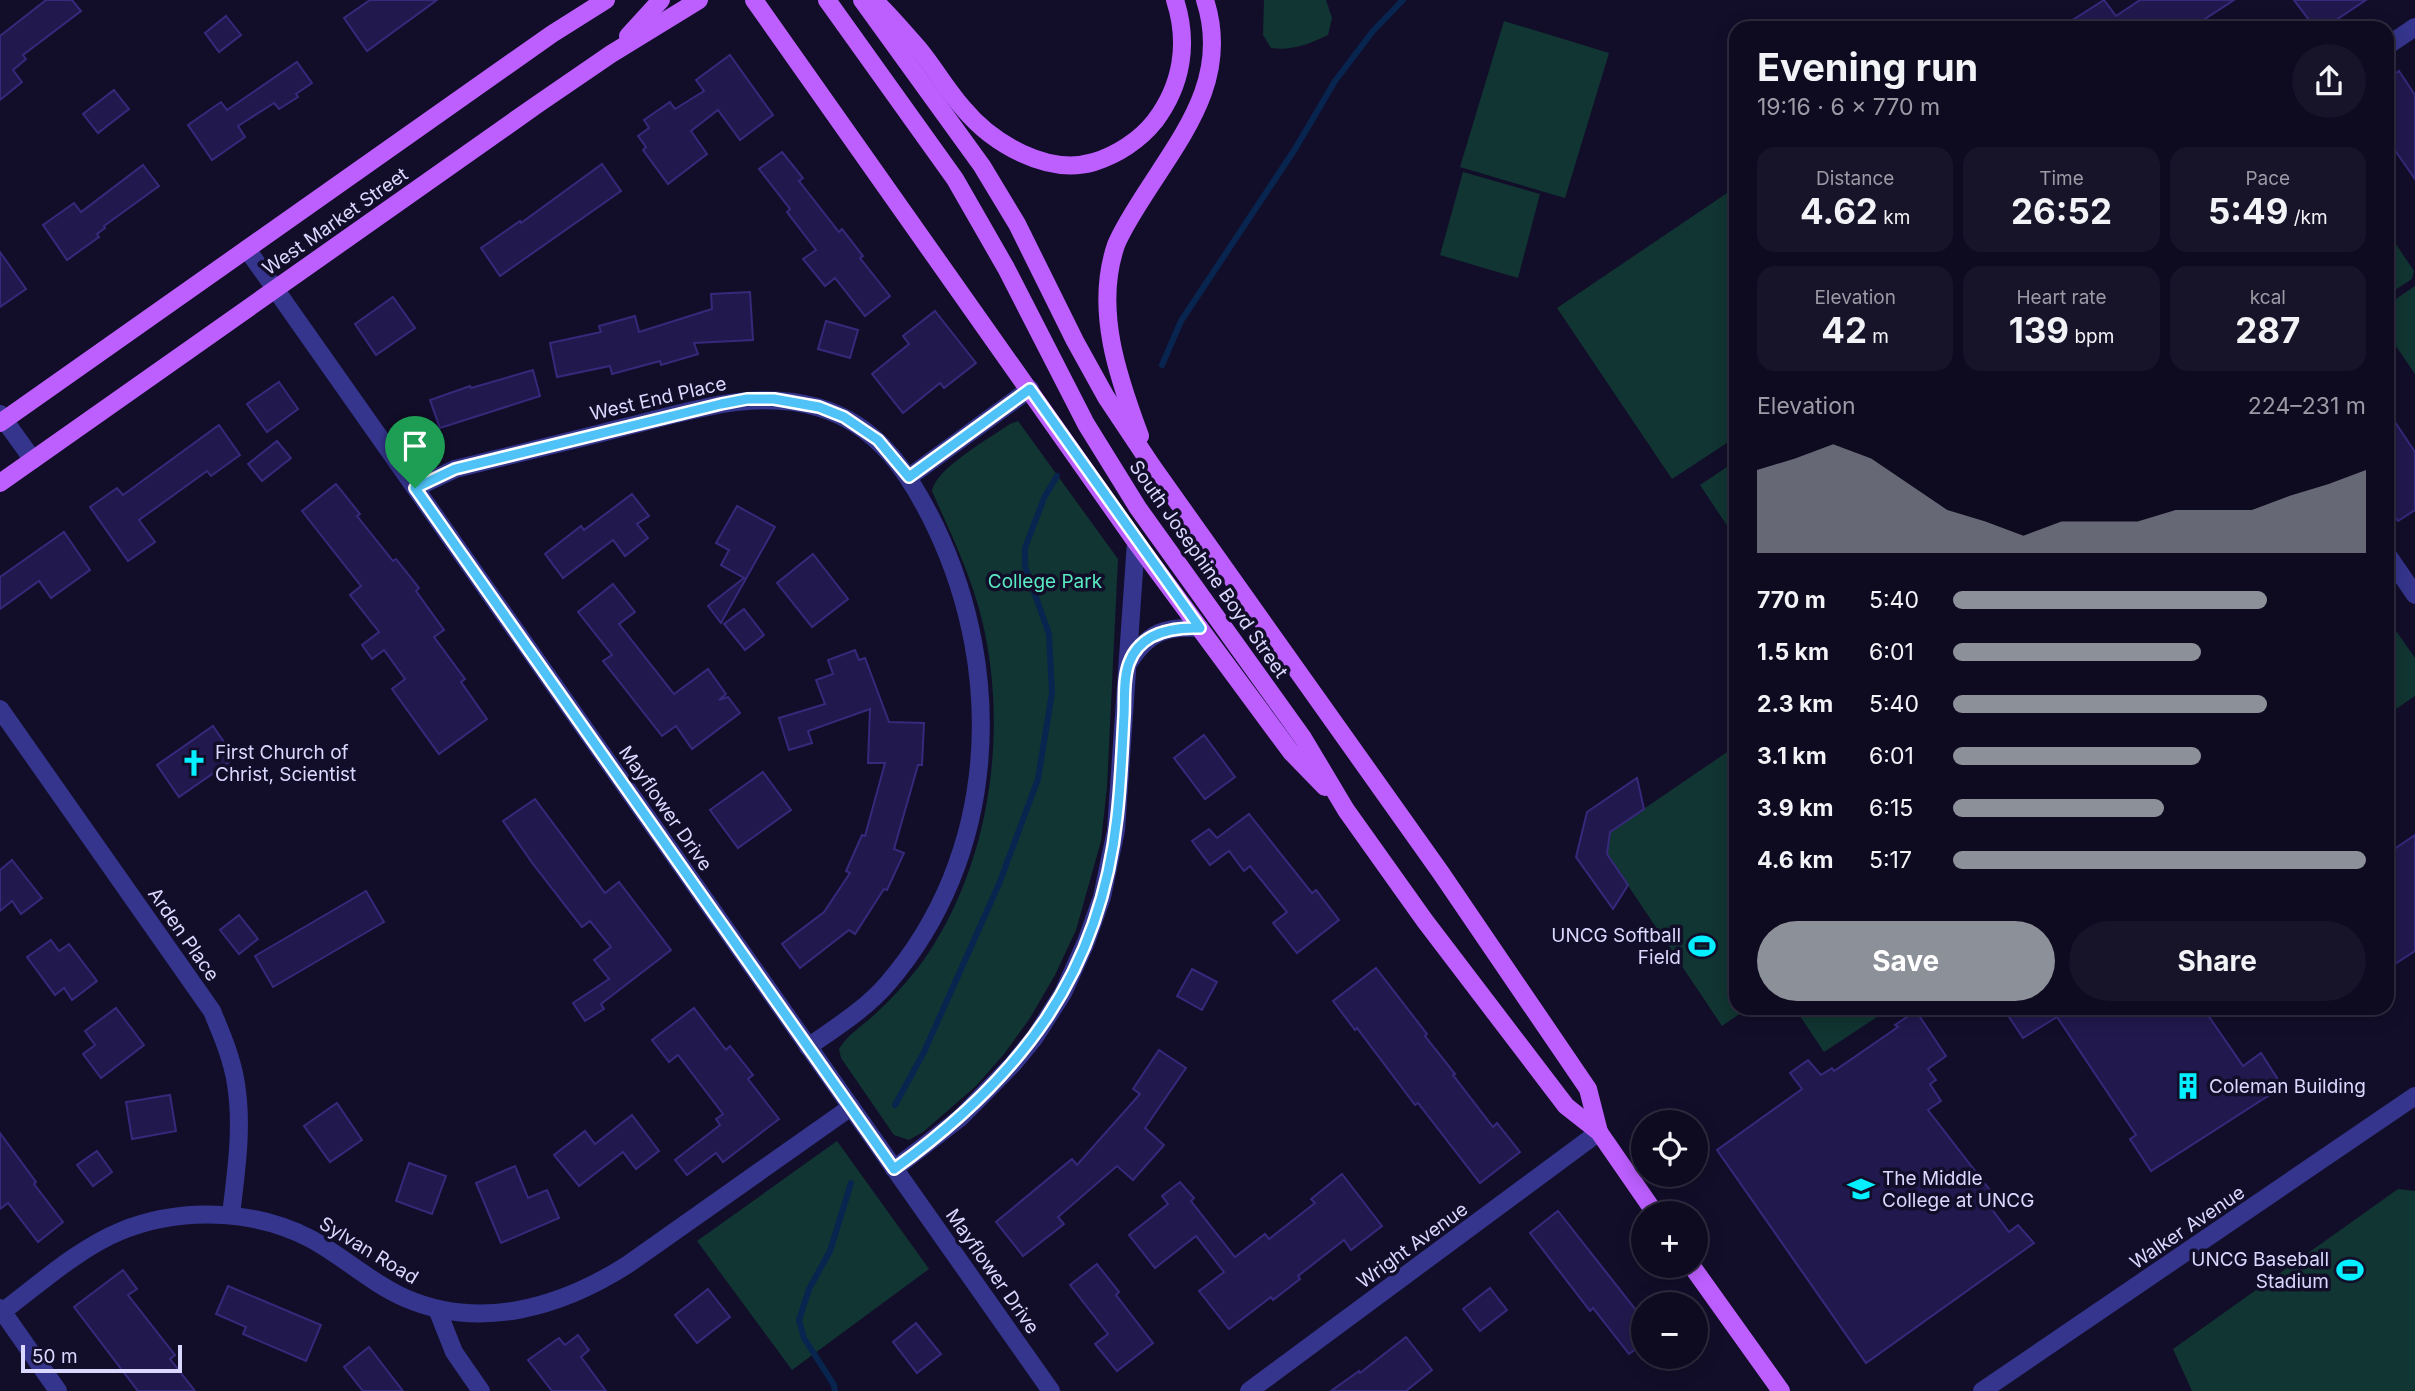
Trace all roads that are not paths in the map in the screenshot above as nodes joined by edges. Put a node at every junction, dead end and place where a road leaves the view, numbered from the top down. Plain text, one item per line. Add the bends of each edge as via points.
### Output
1 (606, 0) edge
2 (661, 0) edge
3 (699, 0) edge
4 (754, 0) edge
5 (827, 0) edge
6 (862, 0) edge
7 (875, 0) edge
8 (1175, 0) edge
9 (1205, 0) edge
10 (2415, 27) edge
11 (2394, 41) edge
12 (611, 54) junction
13 (247, 249) junction
14 (276, 288) junction
15 (1030, 389) junction
16 (1, 419) edge
17 (33, 460) junction
18 (1152, 466) junction
19 (909, 477) junction
20 (0, 482) edge
21 (415, 488) junction
22 (1136, 542) junction
23 (2394, 564) edge
24 (2415, 595) edge
25 (1200, 628) junction
26 (1129, 662) junction
27 (0, 709) edge
28 (1346, 810) junction
29 (808, 1048) junction
30 (2415, 1096) edge
31 (851, 1107) junction
32 (1600, 1132) junction
33 (894, 1169) junction
34 (1647, 1201) edge
35 (231, 1215) junction
36 (1700, 1278) edge
37 (437, 1309) junction
38 (1, 1310) edge
39 (58, 1391) edge
40 (481, 1391) edge
41 (1051, 1391) edge
42 (1249, 1391) edge
43 (1781, 1391) edge
44 (1982, 1391) edge

1 - 13 main road, West Market Street
2 - 12 main road
3 - 12 main road, West Market Street
4 - 15 main road
5 - 28 main road, South Josephine Boyd Street via 956,180 1086,424 1138,508 1303,738
6 - 18 main road, South Josephine Boyd Street via 982,166 1100,386
7 - 8 main road via 986,131 1037,159 1079,166 1128,146 1166,106 1182,61
9 - 18 main road via 1213,40 1203,94 1116,245 1108,286 1112,349
10 - 11 street
12 - 14 main road, West Market Street
13 - 14 street, Mayflower Drive
13 - 16 main road, West Market Street
14 - 17 main road, West Market Street
14 - 21 street, Mayflower Drive
15 - 19 street
15 - 22 main road
16 - 17 street
17 - 20 main road, West Market Street
18 - 32 main road, South Josephine Boyd Street via 1588,1088
19 - 21 street, West End Place via 878,440 844,417 798,402 747,399 455,469
19 - 29 street, West End Place via 945,547 972,632 981,693 982,744 974,803 949,885 910,955 886,986
21 - 29 street, Mayflower Drive
22 - 25 main road
22 - 26 street
23 - 24 street
25 - 26 street via 1164,630 1140,646
25 - 28 main road via 1291,752
26 - 33 street via 1111,862 1086,942 1063,993 1035,1037 986,1093 933,1142
27 - 35 street, Arden Place via 212,1011 236,1082 240,1114
28 - 32 main road, South Josephine Boyd Street via 1566,1106
29 - 31 street, Mayflower Drive
30 - 44 street, Walker Avenue
31 - 33 street, Mayflower Drive
31 - 37 street, Sylvan Road via 600,1283 534,1308 500,1314
32 - 34 main road, South Josephine Boyd Street
32 - 42 street, Wright Avenue
33 - 41 street, Mayflower Drive
35 - 37 street, Sylvan Road via 303,1235 381,1286
35 - 38 street, Sylvan Road via 186,1216 122,1230
36 - 43 main road
37 - 40 street via 454,1352
38 - 39 street

